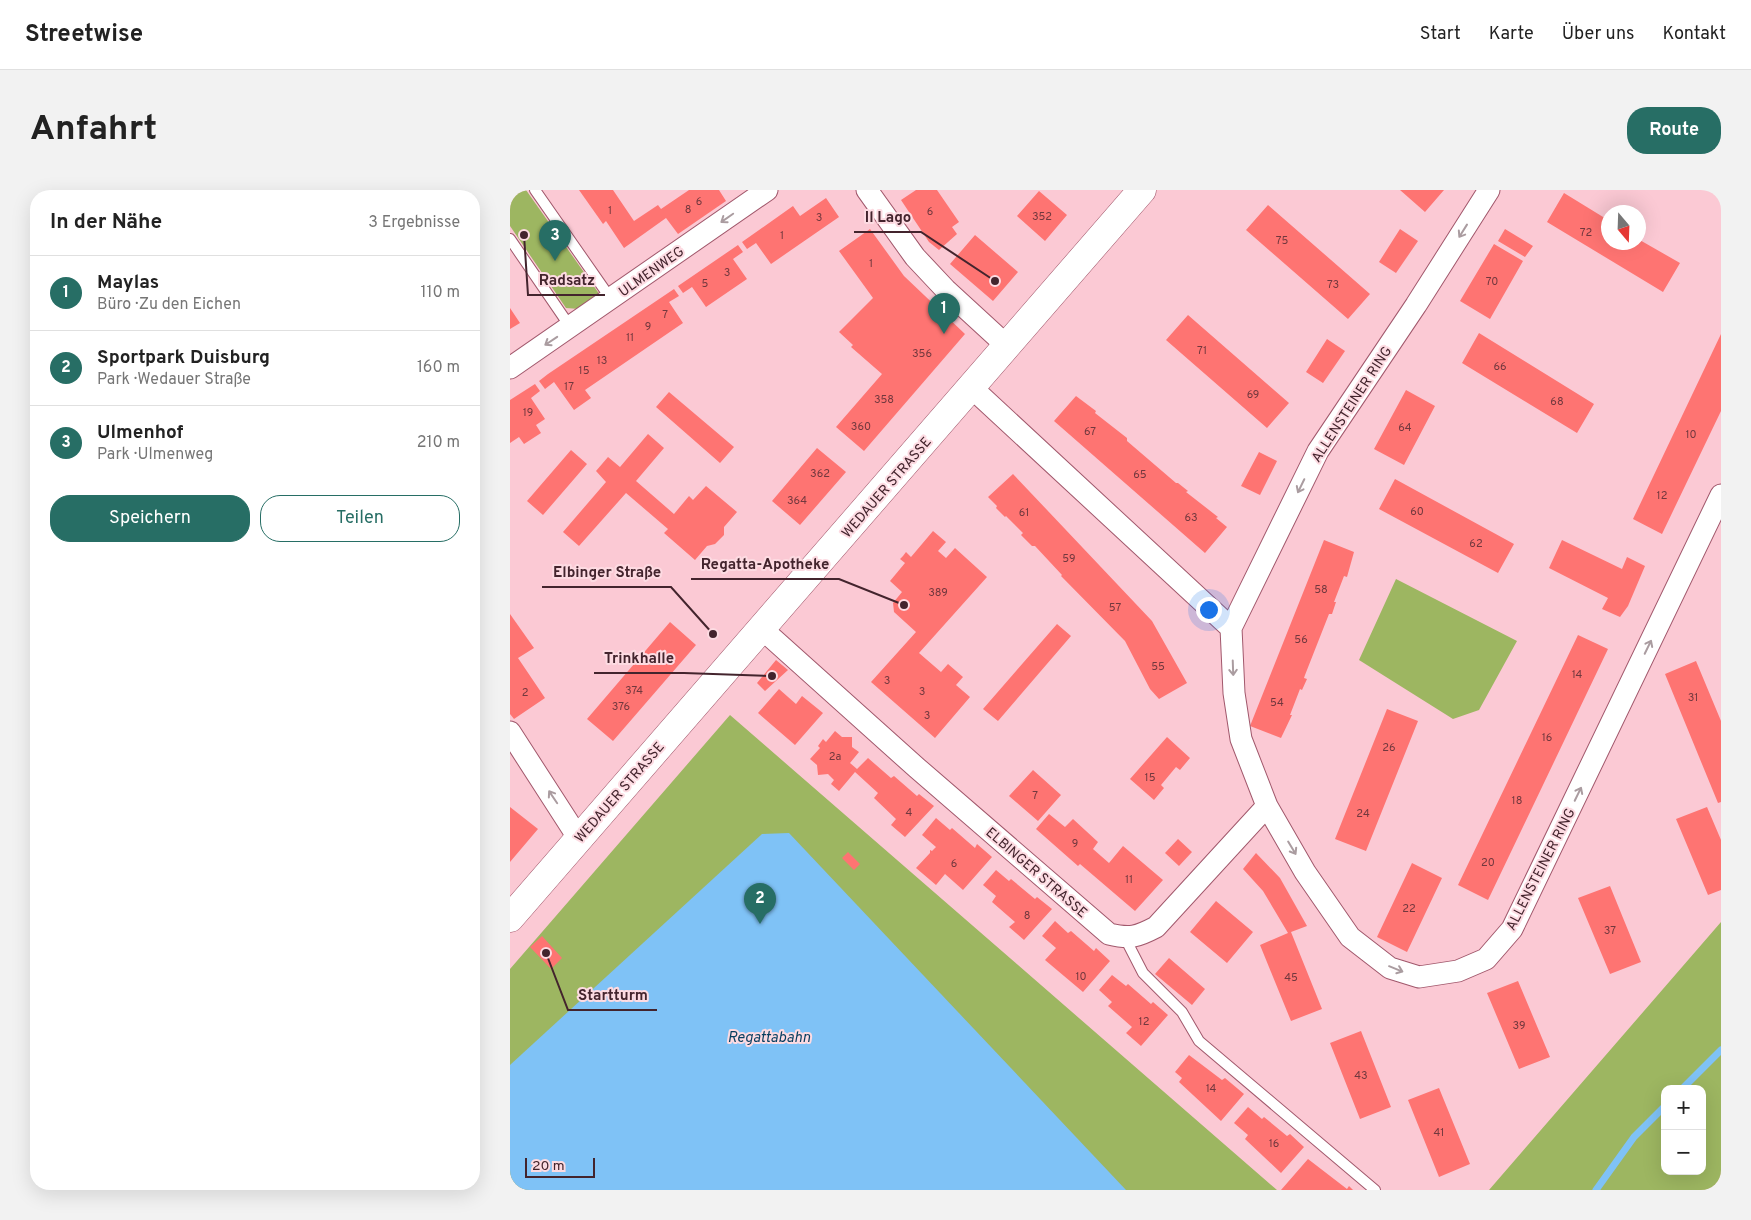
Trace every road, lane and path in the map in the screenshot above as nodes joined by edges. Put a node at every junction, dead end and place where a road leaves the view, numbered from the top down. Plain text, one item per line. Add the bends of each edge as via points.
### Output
1 (534, 190) edge
2 (767, 190) edge
3 (867, 190) edge
4 (1142, 190) edge
5 (1489, 190) edge
6 (510, 239) edge
7 (611, 299) junction
8 (571, 328) junction
9 (1007, 346) junction
10 (510, 368) edge
11 (972, 388) junction
12 (1721, 495) edge
13 (761, 628) junction
14 (1232, 628) junction
15 (510, 732) edge
16 (1266, 806) junction
17 (579, 838) junction
18 (510, 918) edge
19 (1125, 938) junction
20 (1375, 1190) edge

1 - 7 lane
2 -> 7 street, ULMENWEG
3 - 9 street via 915,258
4 - 9 main road, WEDAUER STRASSE
5 -> 14 street, ALLENSTEINER RING via 1318,450
6 - 8 lane
7 - 8 street, ULMENWEG
8 -> 10 street, ULMENWEG
9 - 11 main road, WEDAUER STRASSE
11 - 13 main road, WEDAUER STRASSE
11 - 14 street
16 -> 12 street, ALLENSTEINER RING via 1350,937 1390,968 1420,978 1458,971 1486,959 1512,929
13 - 17 main road, WEDAUER STRASSE
13 - 19 street, ELBINGER STRASSE via 1109,934
14 -> 16 street, ALLENSTEINER RING via 1234,693 1240,739
17 -> 15 street
16 - 19 street via 1156,927
17 - 18 main road, WEDAUER STRASSE
19 - 20 lane via 1143,973 1182,1012 1199,1041

